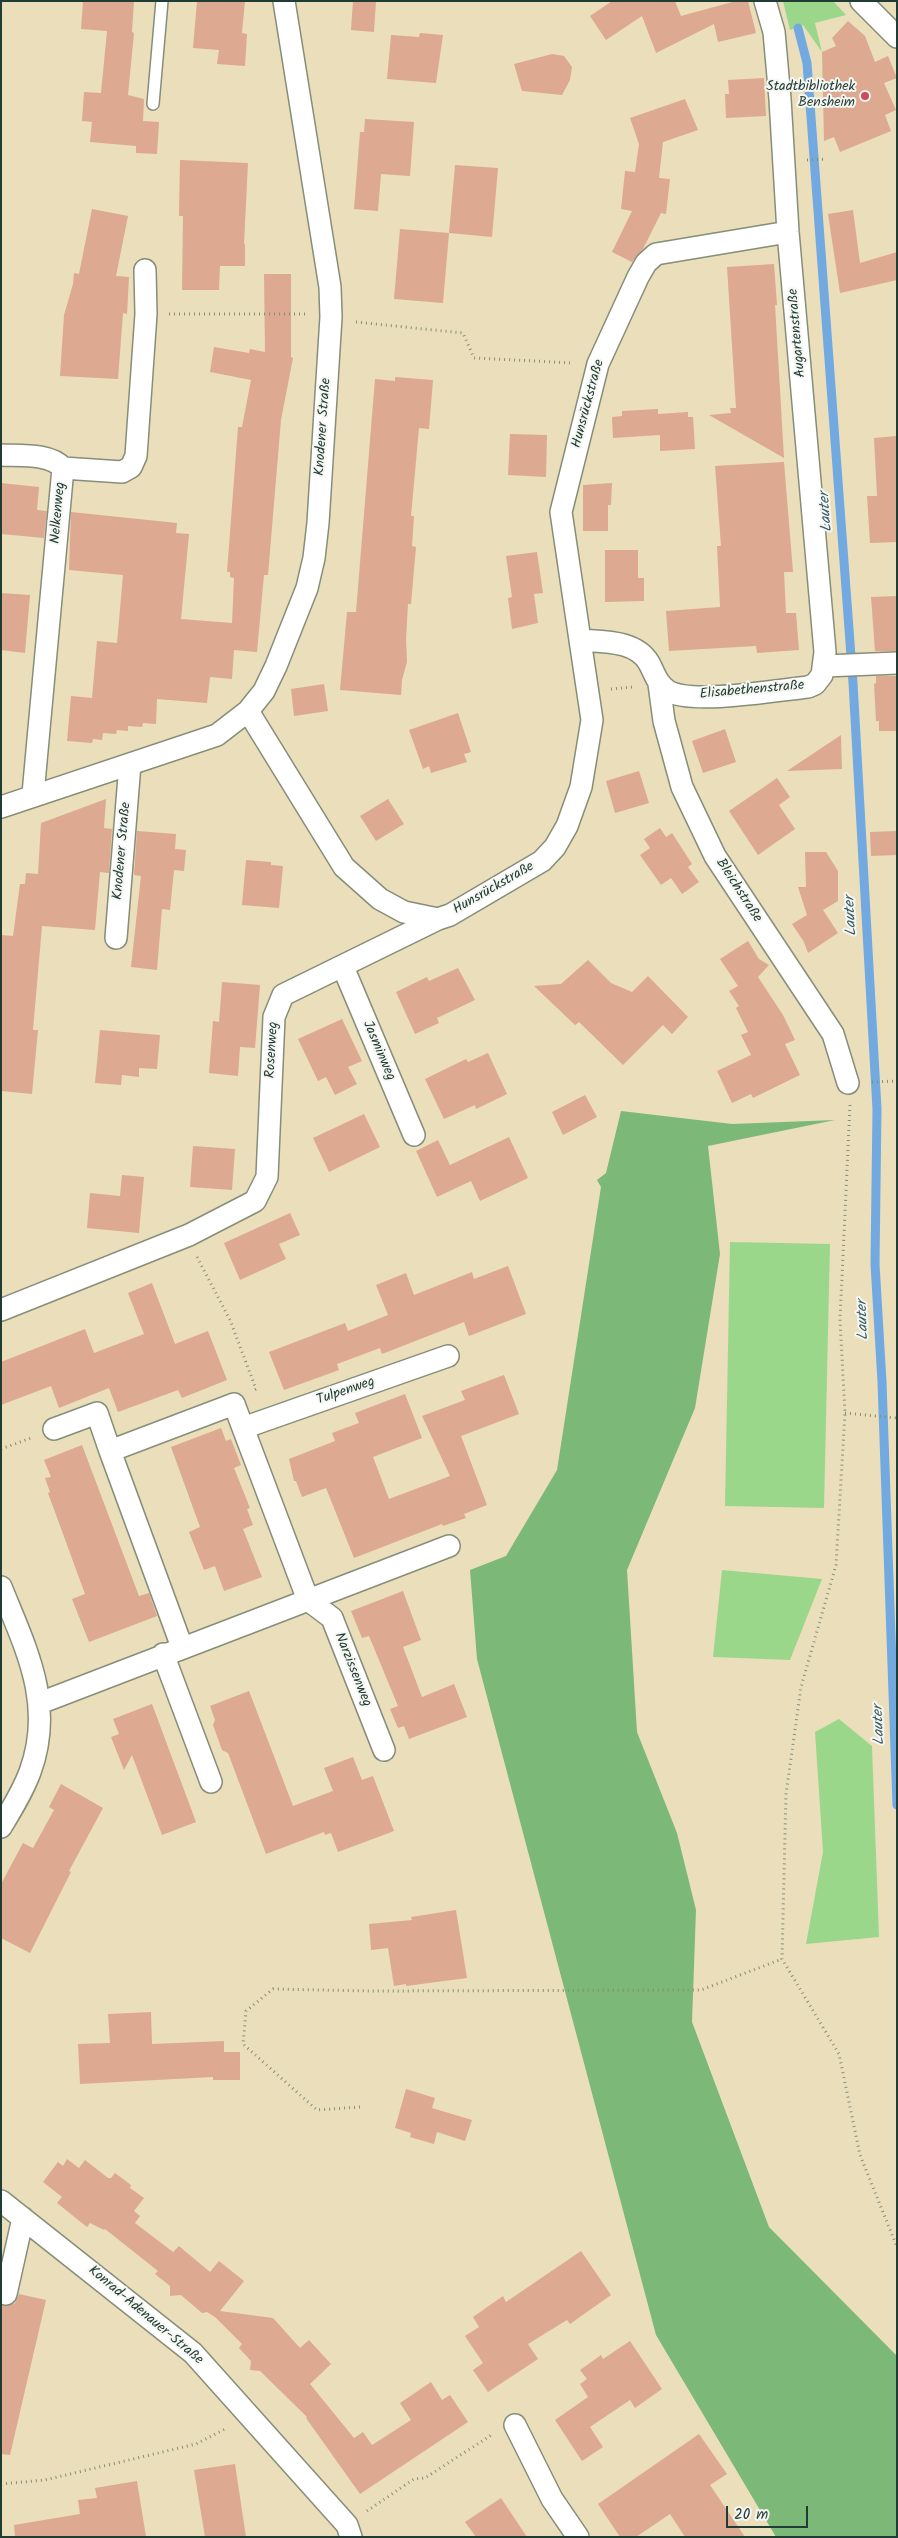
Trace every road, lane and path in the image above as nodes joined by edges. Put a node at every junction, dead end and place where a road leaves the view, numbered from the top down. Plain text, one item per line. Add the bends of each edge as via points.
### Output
1 (162, 1) edge
2 (284, 1) edge
3 (765, 1) edge
4 (862, 1) edge
5 (897, 37) edge
6 (153, 104) dead end
7 (788, 232) junction
8 (144, 270) dead end
9 (146, 314) junction
10 (321, 315) junction
11 (598, 364) junction
12 (1, 455) edge
13 (63, 468) junction
14 (580, 640) junction
15 (897, 663) edge
16 (830, 666) junction
17 (659, 684) junction
18 (588, 691) junction
19 (248, 711) junction
20 (130, 764) junction
21 (33, 794) junction
22 (1, 806) edge
23 (438, 919) junction
24 (116, 938) dead end
25 (343, 967) junction
26 (848, 1083) joint
27 (414, 1135) dead end
28 (188, 1236) junction
29 (1, 1310) edge
30 (448, 1356) dead end
31 (234, 1404) junction
32 (845, 1413) junction
33 (897, 1418) edge
34 (243, 1428) junction
35 (54, 1429) joint
36 (1, 1449) edge
37 (110, 1451) junction
38 (449, 1546) dead end
39 (1, 1587) edge
40 (308, 1600) junction
41 (172, 1650) junction
42 (40, 1703) junction
43 (384, 1750) dead end
44 (211, 1782) dead end
45 (1, 1827) edge
46 (782, 1959) junction
47 (360, 2107) dead end
48 (1, 2201) edge
49 (24, 2218) junction
50 (897, 2247) edge
51 (6, 2294) dead end
52 (250, 2415) junction
53 (515, 2425) joint
54 (1, 2484) edge
55 (349, 2531) edge
56 (578, 2537) edge

1 - 6 lane
2 - 10 street, Knodener Straße via 327,259
3 - 7 street, Augartenstraße via 774,32
4 - 5 street
7 - 11 street, Hunsrückstraße via 656,254 638,277
7 - 16 street, Augartenstraße
8 - 9 street, Nelkenweg
9 - 10 path
9 - 13 street, Nelkenweg via 136,456 131,467 122,472
10 - 11 path via 463,333 474,358
10 - 19 street, Knodener Straße via 314,558 307,588 276,666 264,691
11 - 14 street, Hunsrückstraße via 561,512
12 - 13 street via 50,459
13 - 21 street, Nelkenweg
14 - 17 street via 631,647 648,661
14 - 18 street, Hunsrückstraße
15 - 16 street
16 - 17 street, Elisabethenstraße via 816,684 808,688 704,697 669,692
17 - 18 path
17 - 26 street, Bleichstraße via 664,721 682,787 715,856 834,1034
18 - 23 street, Hunsrückstraße via 592,720 587,761 574,809 554,847 542,861
19 - 20 street, Knodener Straße via 217,735
19 - 23 street, Hunsrückstraße via 344,867 380,899 404,912
20 - 21 street, Knodener Straße
20 - 24 street, Knodener Straße
21 - 22 street, Knodener Straße
23 - 25 street, Rosenweg
25 - 27 street, Jasminweg
25 - 28 street, Rosenweg via 283,995 274,1017 267,1177 255,1201
26 - 32 path via 851,1119 840,1320
28 - 29 street, Rosenweg
28 - 31 path via 230,1320 256,1389
30 - 34 street, Tulpenweg
31 - 34 street
31 - 37 street
32 - 33 path
32 - 46 path via 836,1564 801,1687 786,1794
34 - 40 street
35 - 36 path
35 - 37 street via 97,1413
37 - 41 street
38 - 40 street
39 - 42 street via 34,1670
40 - 41 street
40 - 43 street, Narzissenweg via 332,1618
41 - 42 street
41 - 44 street
42 - 45 street via 30,1771
46 - 47 path via 701,1990 273,1989 246,2011 243,2044 317,2110
46 - 50 path via 839,2054 860,2155
48 - 49 street, Konrad-Adenauer-Straße
49 - 51 street
49 - 52 street, Konrad-Adenauer-Straße via 193,2353
52 - 54 path via 196,2444 45,2480
52 - 55 street, Konrad-Adenauer-Straße
53 - 55 path via 492,2435 425,2478 414,2479
53 - 56 street via 552,2499

